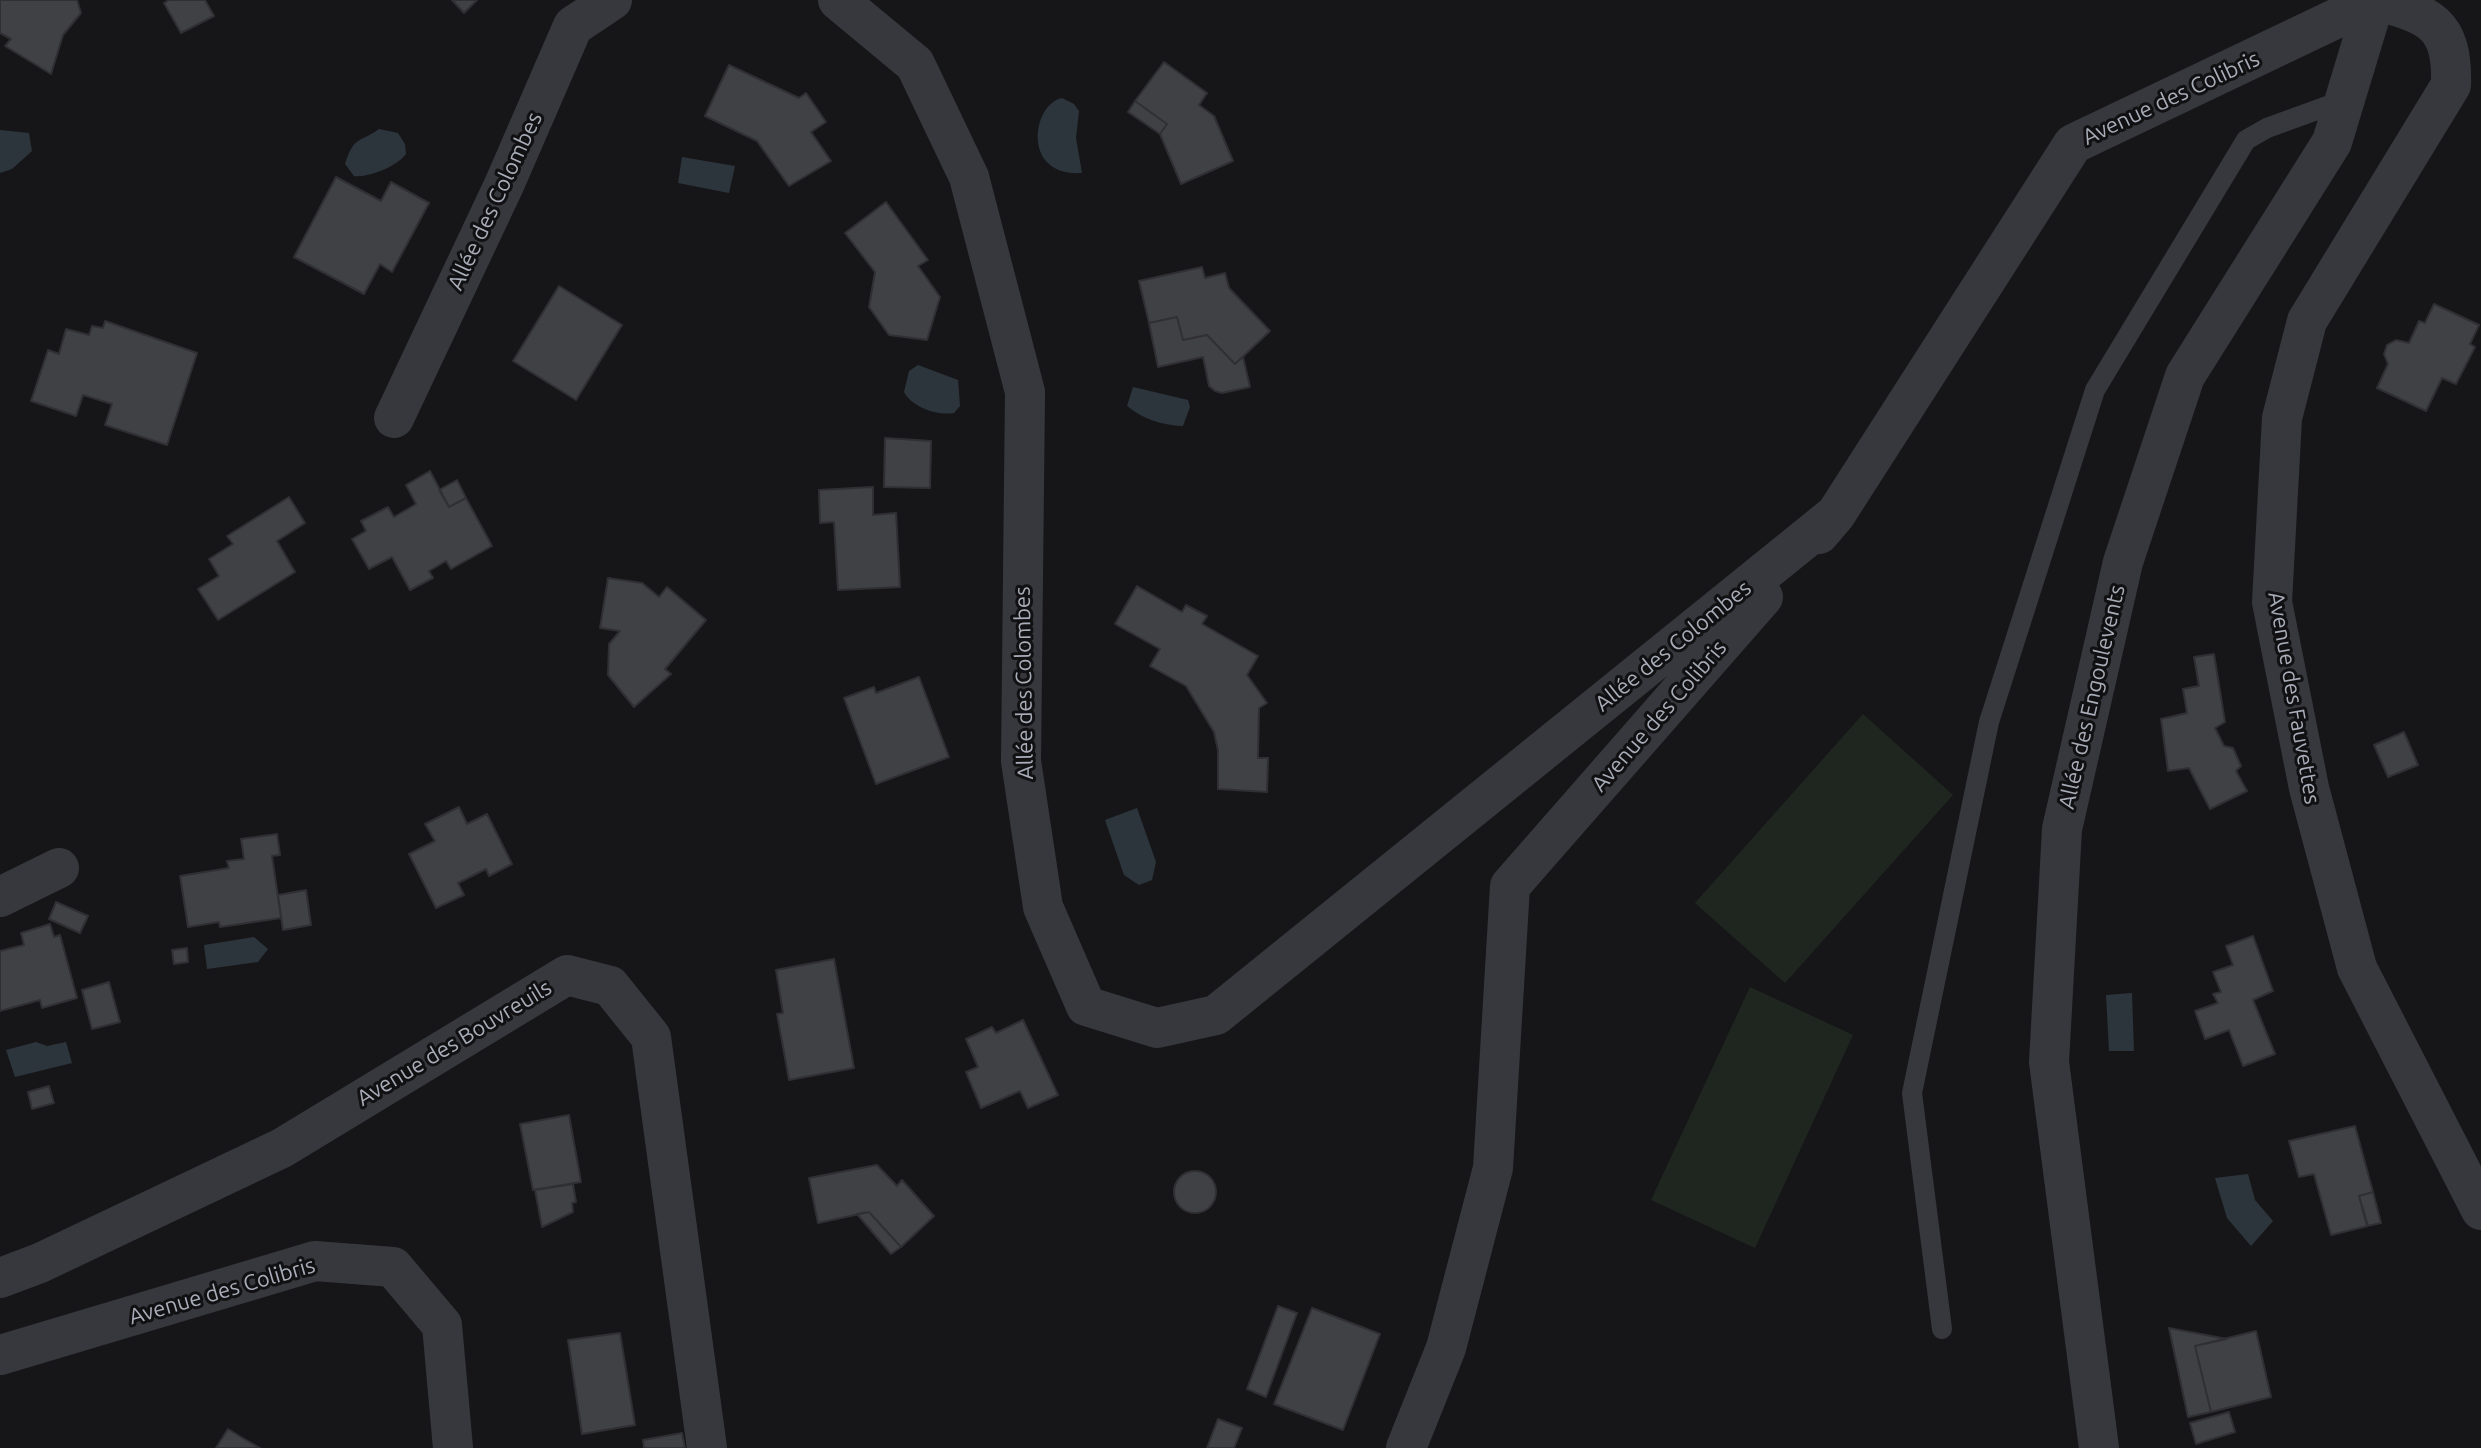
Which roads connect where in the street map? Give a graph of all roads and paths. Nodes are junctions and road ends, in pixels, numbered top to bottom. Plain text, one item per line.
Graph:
1 (612, 0) edge
2 (838, 0) edge
3 (2375, 0) edge
4 (2344, 100) junction
5 (394, 418) dead end
6 (1836, 514) junction
7 (59, 868) dead end
8 (0, 897) edge
9 (2481, 1210) edge
10 (0, 1278) edge
11 (1942, 1329) dead end
12 (0, 1355) edge
13 (453, 1448) edge
14 (707, 1448) edge
15 (1406, 1448) edge
16 (2099, 1448) edge

1 - 5 street, Allée des Colombes
2 - 6 street, Allée des Colombes
3 - 4 street, Allée des Engoulevents
3 - 6 street, Avenue des Colibris
3 - 9 street, Avenue des Fauvettes
4 - 11 lane
4 - 16 street, Allée des Engoulevents
6 - 15 street, Avenue des Colibris
7 - 8 street
10 - 14 street, Avenue des Bouvreuils
12 - 13 street, Avenue des Colibris

